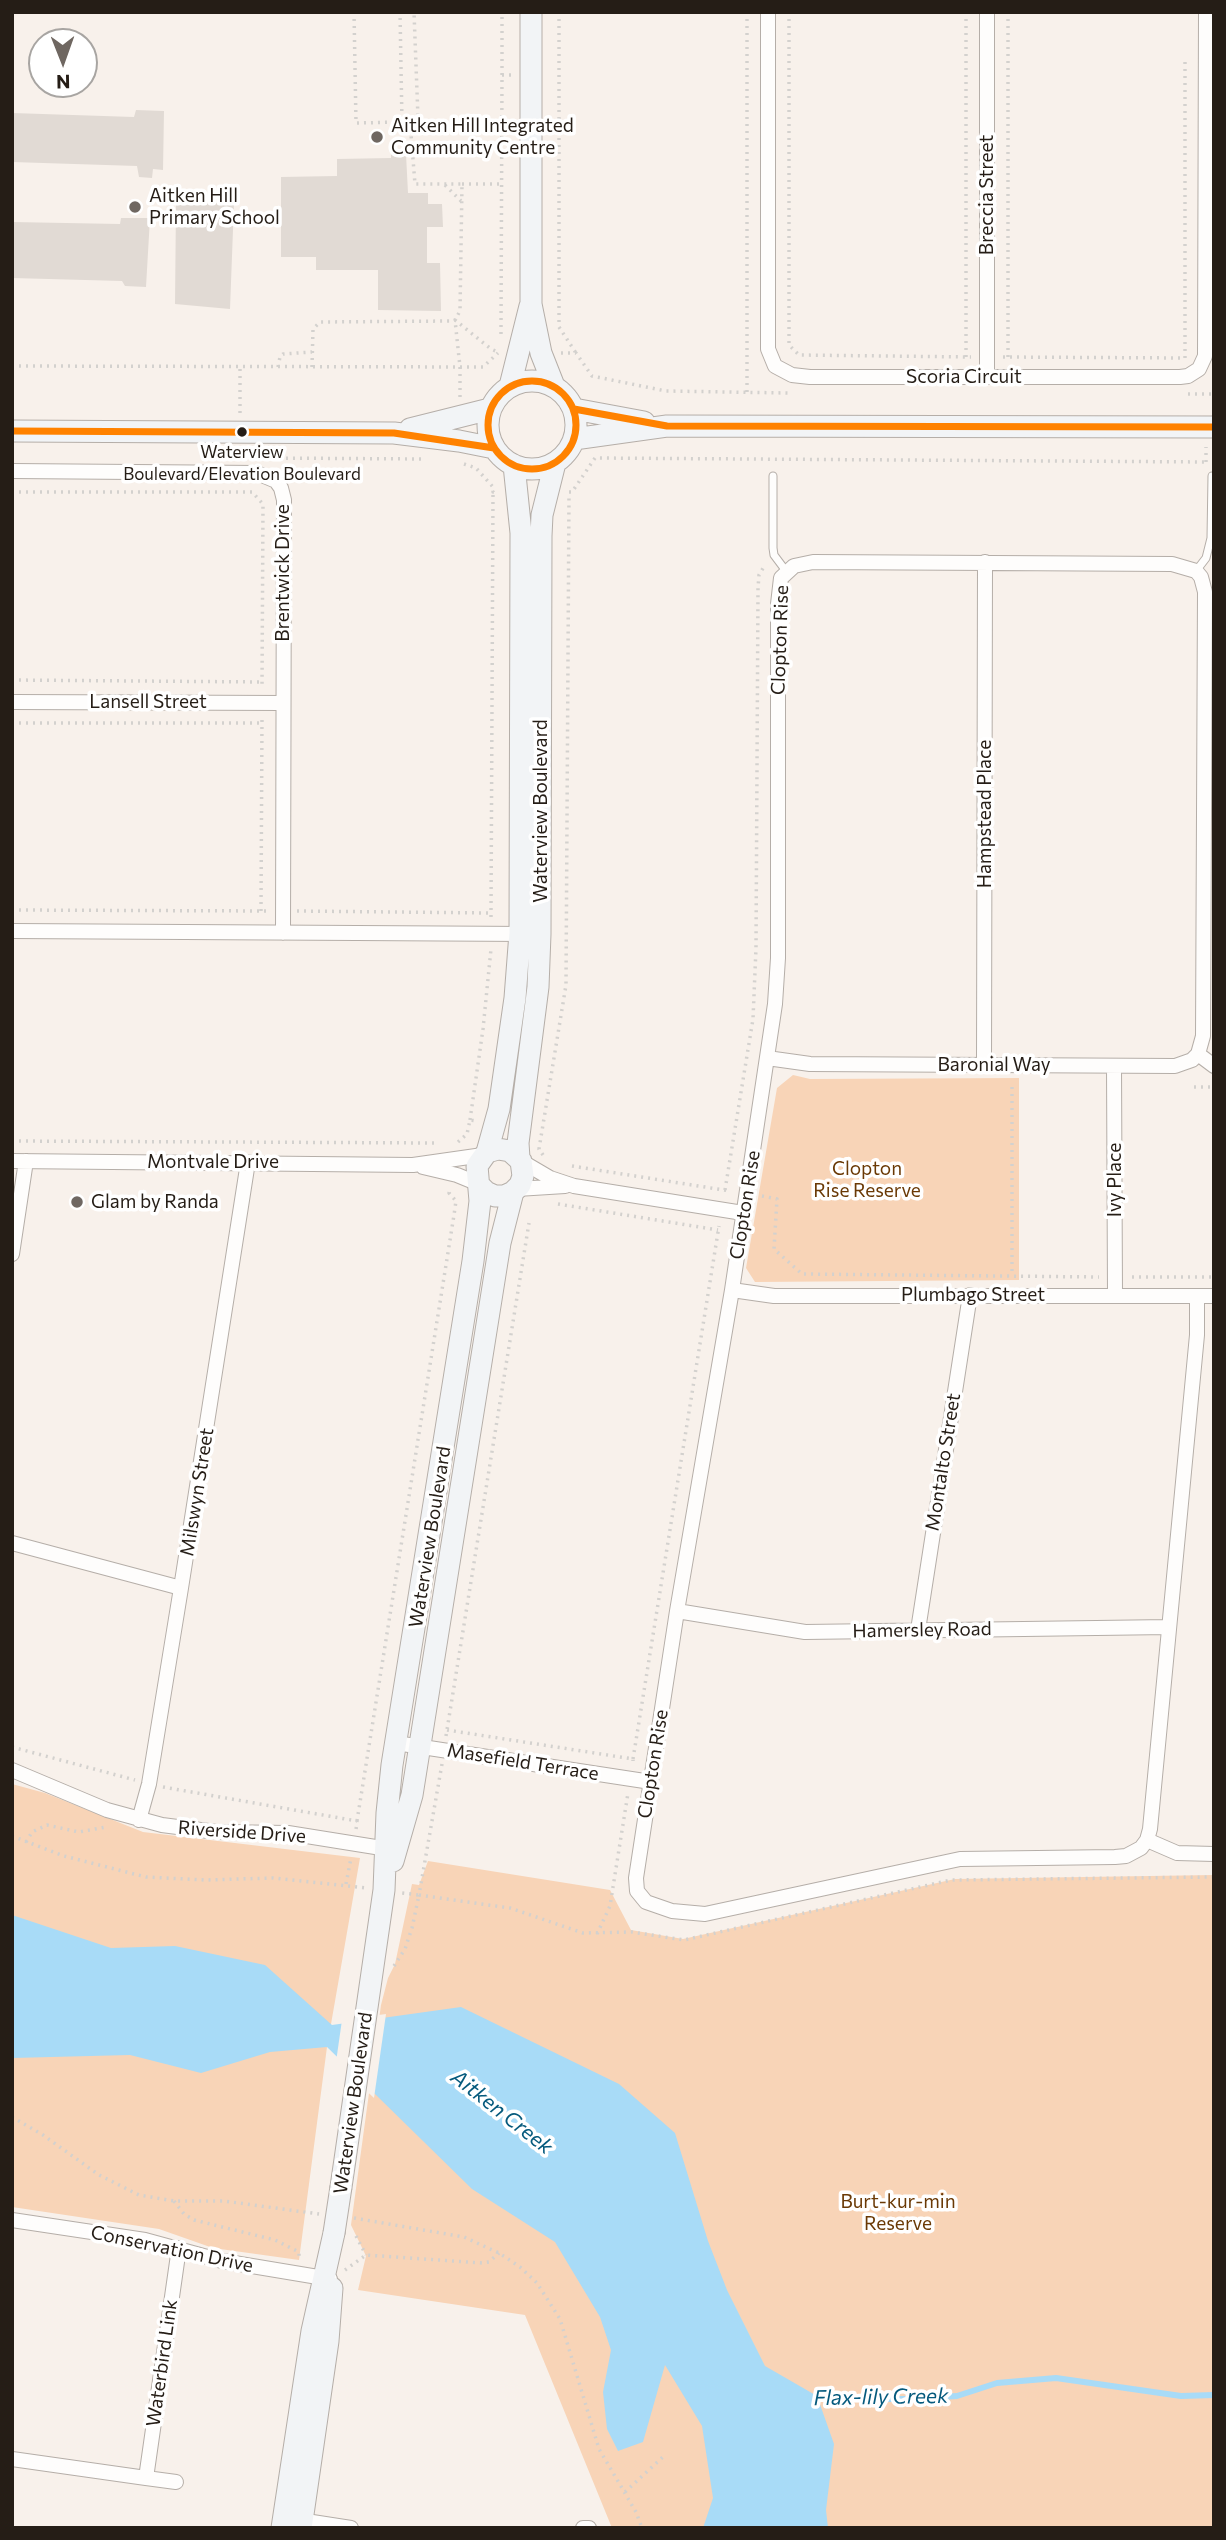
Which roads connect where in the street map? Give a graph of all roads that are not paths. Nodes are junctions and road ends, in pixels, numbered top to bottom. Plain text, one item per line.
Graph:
1 (531, 12) edge
2 (768, 12) edge
3 (987, 12) edge
4 (1206, 12) edge
5 (531, 304) junction
6 (987, 377) junction
7 (510, 386) junction
8 (554, 386) junction
9 (490, 409) junction
10 (574, 410) junction
11 (667, 426) junction
12 (12, 431) edge
13 (394, 433) junction
14 (1210, 437) edge
15 (574, 439) junction
16 (494, 448) junction
17 (555, 463) junction
18 (513, 466) junction
19 (12, 471) edge
20 (773, 476) dead end
21 (1212, 476) dead end
22 (985, 562) junction
23 (786, 571) junction
24 (1196, 571) junction
25 (530, 672) junction
26 (12, 702) edge
27 (283, 703) junction
28 (12, 931) edge
29 (283, 933) junction
30 (530, 934) junction
31 (1198, 1054) junction
32 (767, 1058) junction
33 (984, 1066) junction
34 (1114, 1066) junction
35 (1214, 1066) edge
36 (485, 1154) junction
37 (520, 1160) junction
38 (19, 1161) edge
39 (248, 1162) junction
40 (413, 1165) junction
41 (479, 1184) junction
42 (574, 1186) junction
43 (515, 1191) junction
44 (743, 1213) junction
45 (12, 1254) edge
46 (732, 1290) junction
47 (970, 1295) junction
48 (1115, 1295) junction
49 (1197, 1296) junction
50 (1214, 1296) edge
51 (440, 1476) junction
52 (462, 1479) junction
53 (12, 1543) edge
54 (181, 1588) junction
55 (677, 1611) junction
56 (1169, 1627) junction
57 (918, 1630) junction
58 (396, 1742) junction
59 (420, 1746) junction
60 (12, 1770) edge
61 (651, 1783) junction
62 (139, 1819) junction
63 (1147, 1840) junction
64 (391, 1850) junction
65 (1214, 1854) edge
66 (12, 2220) edge
67 (179, 2248) junction
68 (328, 2279) junction
69 (12, 2459) edge
70 (146, 2479) junction
71 (176, 2482) dead end
72 (292, 2523) edge
73 (351, 2528) edge
74 (583, 2528) edge
75 (589, 2528) edge

1 - 5 street
2 - 6 street, Scoria Circuit
3 - 6 street, Breccia Street
4 - 6 street, Scoria Circuit
5 - 7 street
5 - 8 street
7 - 8 street
7 - 9 street
8 - 10 street
9 - 13 street
9 - 16 street
10 - 11 street
10 - 15 street
11 - 14 street
11 - 15 street
12 - 13 street
13 - 16 street
15 - 17 street
16 - 18 street
17 - 18 street
17 - 25 street, Waterview Boulevard
18 - 25 street, Waterview Boulevard
19 - 27 street, Brentwick Drive
20 - 23 lane, Clopton Rise
21 - 24 lane
22 - 23 street, Clopton Rise
22 - 24 street, Clopton Rise
22 - 33 street, Hampstead Place
23 - 32 street, Clopton Rise
24 - 31 street
25 - 30 street, Waterview Boulevard
26 - 27 street, Lansell Street
27 - 29 street, Brentwick Drive
28 - 29 street
29 - 30 street
30 - 36 street, Waterview Boulevard
30 - 37 street, Waterview Boulevard
31 - 34 street, Baronial Way
31 - 35 street
32 - 33 street, Baronial Way
32 - 44 street, Clopton Rise
33 - 34 street, Baronial Way
34 - 48 street, Ivy Place
36 - 37 street
36 - 40 street, Montvale Drive
36 - 41 street
37 - 42 street
37 - 43 street
38 - 39 street, Montvale Drive
38 - 45 street
39 - 40 street, Montvale Drive
39 - 54 street, Milswyn Street
40 - 41 street, Montvale Drive
41 - 43 street
41 - 51 street, Waterview Boulevard
42 - 43 street
42 - 44 street
43 - 52 street, Waterview Boulevard
44 - 46 street, Clopton Rise
46 - 47 street, Plumbago Street
46 - 55 street, Clopton Rise
47 - 48 street, Plumbago Street
47 - 57 street, Montalto Street
48 - 49 street, Plumbago Street
49 - 50 street, Plumbago Street
49 - 56 street
51 - 52 street
51 - 58 street, Waterview Boulevard
52 - 59 street, Waterview Boulevard
53 - 54 street
54 - 62 street, Milswyn Street
55 - 57 street, Hamersley Road
55 - 61 street, Clopton Rise
56 - 57 street, Hamersley Road
56 - 63 street
58 - 59 street, Masefield Terrace
58 - 64 street, Waterview Boulevard
59 - 61 street, Masefield Terrace
59 - 64 street, Waterview Boulevard
60 - 62 street, Riverside Drive
61 - 63 street, Clopton Rise
62 - 64 street, Riverside Drive
63 - 65 street
64 - 68 street, Waterview Boulevard, bridge
66 - 67 street, Conservation Drive
67 - 68 street, Conservation Drive
67 - 70 street, Waterbird Link
68 - 72 street, Waterview Boulevard
69 - 70 street
70 - 71 street
72 - 73 street
74 - 75 street

